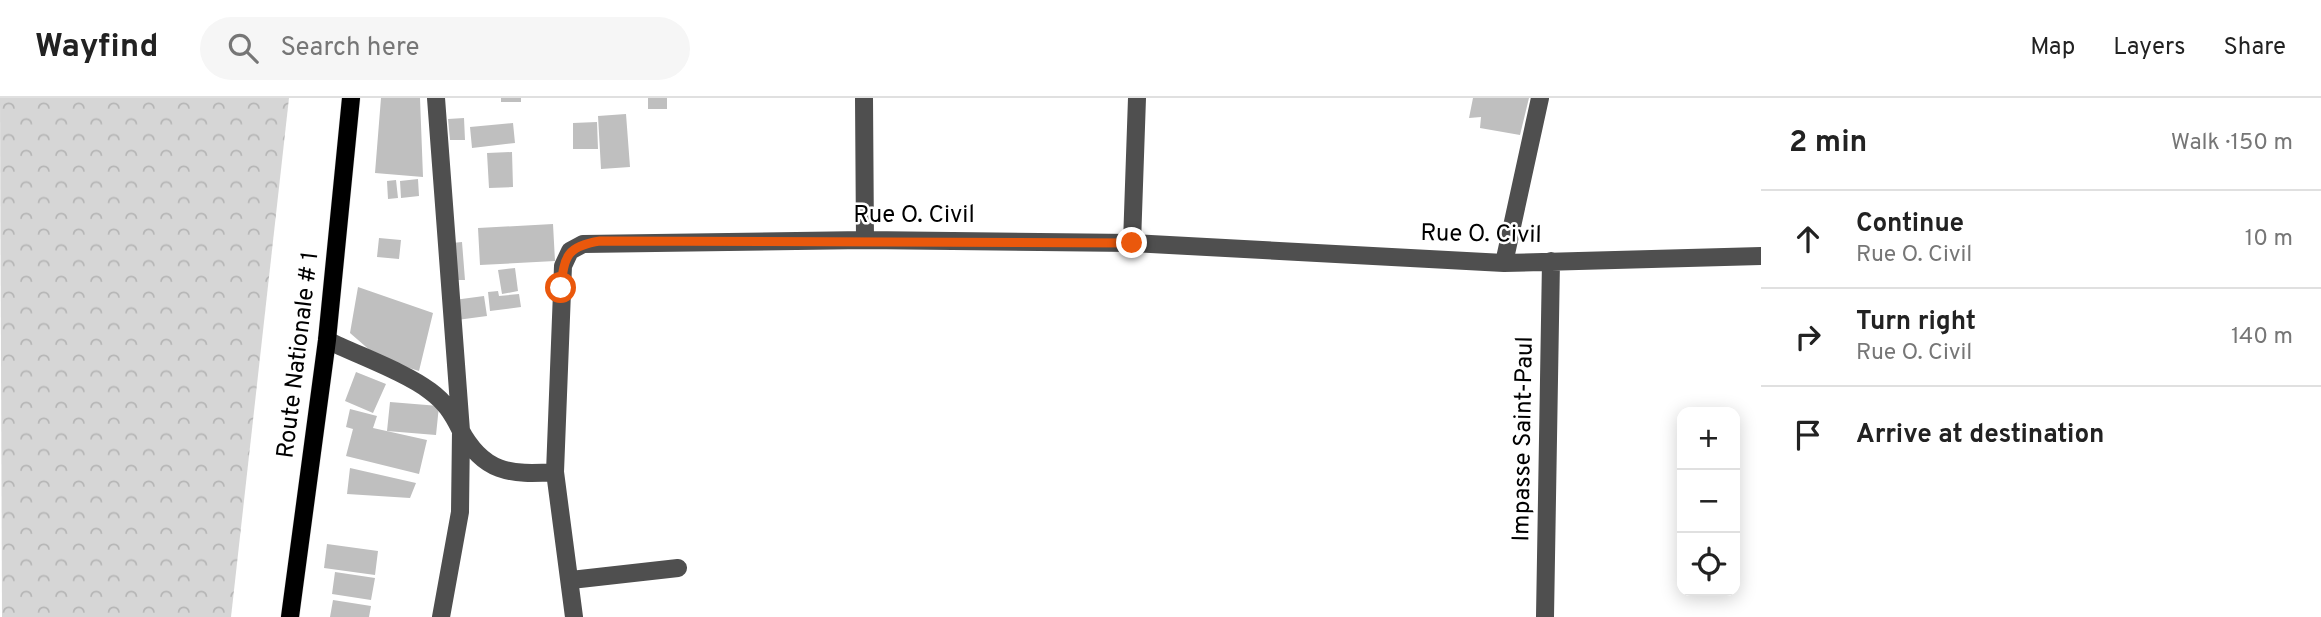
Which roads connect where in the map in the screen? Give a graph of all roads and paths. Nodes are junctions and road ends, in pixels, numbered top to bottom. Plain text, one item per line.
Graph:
1 (351, 98) edge
2 (436, 98) edge
3 (864, 98) edge
4 (1137, 98) edge
5 (1540, 98) edge
6 (865, 240) junction
7 (1132, 243) junction
8 (1761, 256) edge
9 (1551, 261) junction
10 (1504, 263) junction
11 (327, 340) junction
12 (461, 431) junction
13 (555, 472) junction
14 (678, 568) dead end
15 (571, 580) junction
16 (290, 617) edge
17 (441, 617) edge
18 (574, 617) edge
19 (1545, 617) edge

1 - 11 main road, Route Nationale # 1
2 - 12 street
3 - 6 street
4 - 7 street
5 - 10 street
6 - 7 street, Rue O. Civil
6 - 13 street, Rue O. Civil
7 - 10 street, Rue O. Civil
8 - 9 street, Rue O. Civil
9 - 10 street, Rue O. Civil
9 - 19 street, Impasse Saint-Paul
11 - 12 street
11 - 16 main road, Route Nationale # 1
12 - 13 street
12 - 17 street
13 - 15 street
14 - 15 street
15 - 18 street

